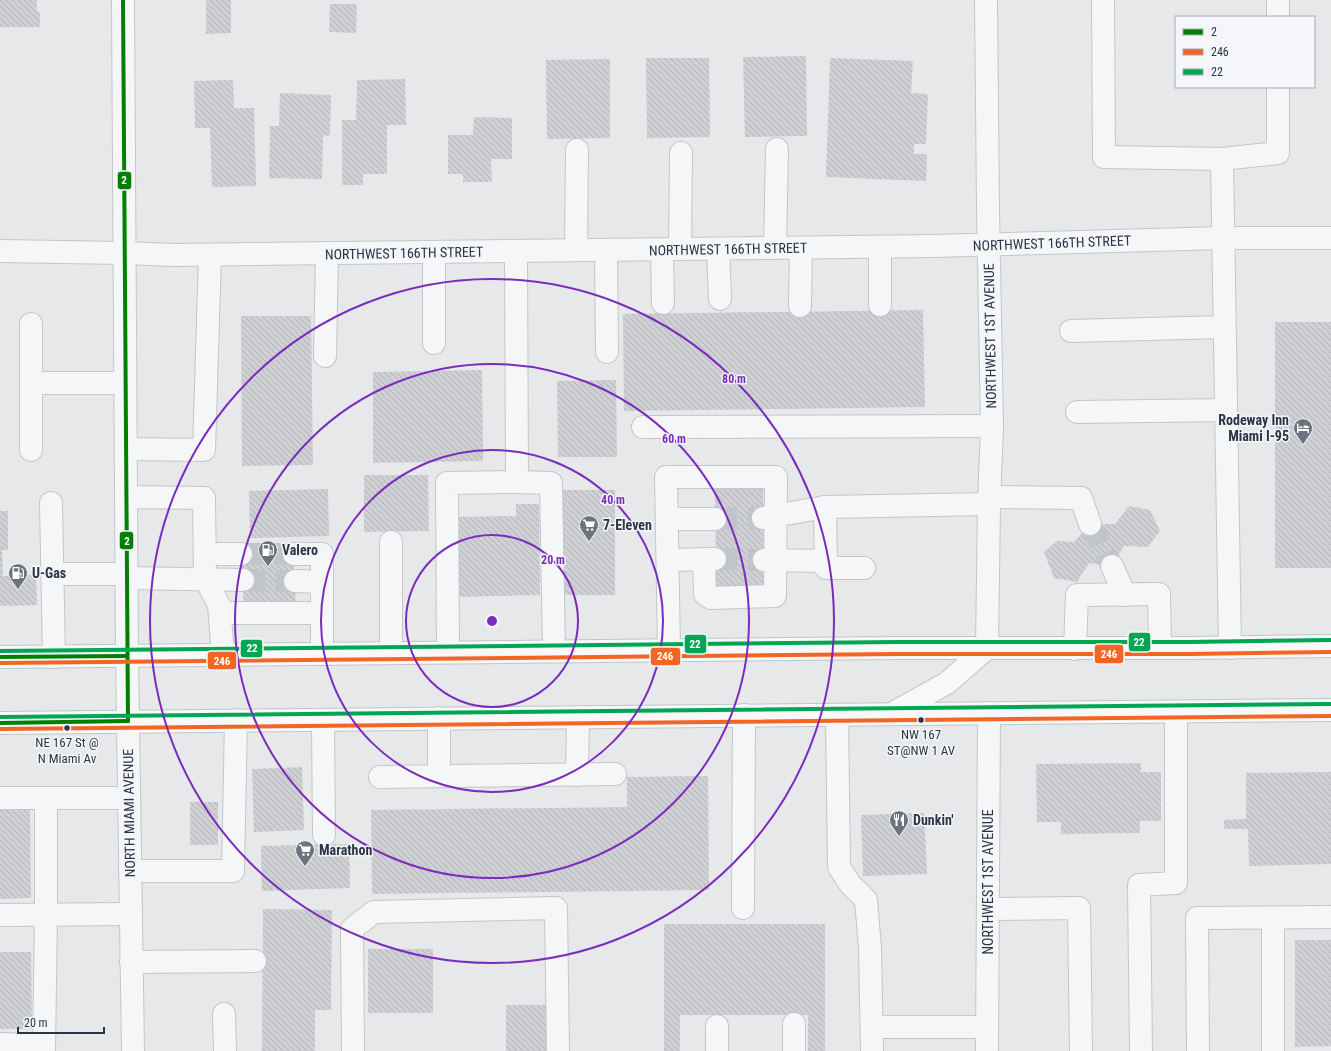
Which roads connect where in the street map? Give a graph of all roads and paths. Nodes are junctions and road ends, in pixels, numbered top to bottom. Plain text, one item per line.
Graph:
1 (123, 0) edge
2 (986, 0) edge
3 (1103, 0) edge
4 (1278, 0) edge
5 (1278, 16) edge
6 (1278, 88) edge
7 (777, 149) dead end
8 (577, 150) dead end
9 (681, 152) dead end
10 (1222, 159) junction
11 (1222, 238) junction
12 (1331, 238) edge
13 (988, 244) junction
14 (880, 247) junction
15 (775, 248) junction
16 (801, 248) junction
17 (671, 249) junction
18 (718, 249) junction
19 (576, 250) junction
20 (606, 250) junction
21 (0, 251) edge
22 (516, 251) junction
23 (434, 252) junction
24 (124, 253) junction
25 (327, 254) junction
26 (210, 255) junction
27 (720, 300) dead end
28 (663, 303) dead end
29 (880, 305) dead end
30 (800, 306) dead end
31 (31, 324) dead end
32 (1224, 327) junction
33 (1071, 331) dead end
34 (434, 343) dead end
35 (607, 352) dead end
36 (325, 356) dead end
37 (31, 383) junction
38 (125, 383) junction
39 (1226, 410) junction
40 (1077, 412) dead end
41 (992, 426) junction
42 (643, 427) dead end
43 (31, 450) dead end
44 (126, 450) junction
45 (517, 482) junction
46 (126, 497) junction
47 (989, 500) junction
48 (51, 503) dead end
49 (825, 507) junction
50 (770, 517) junction
51 (667, 519) junction
52 (715, 519) tunnel mouth
53 (1090, 524) tunnel mouth
54 (391, 542) dead end
55 (205, 554) junction
56 (241, 554) tunnel mouth
57 (294, 554) tunnel mouth
58 (668, 560) junction
59 (770, 560) junction
60 (826, 561) junction
61 (1112, 566) tunnel mouth
62 (864, 568) dead end
63 (53, 574) junction
64 (126, 576) junction
65 (205, 578) junction
66 (243, 580) tunnel mouth
67 (295, 581) tunnel mouth
68 (322, 582) junction
69 (1125, 595) junction
70 (220, 613) junction
71 (322, 613) junction
72 (1331, 646) edge
73 (987, 648) junction
74 (1160, 648) junction
75 (1230, 648) junction
76 (1075, 649) junction
77 (554, 651) junction
78 (669, 651) junction
79 (448, 652) junction
80 (391, 653) junction
81 (322, 654) junction
82 (223, 655) junction
83 (127, 656) junction
84 (0, 657) edge
85 (54, 657) junction
86 (1331, 710) edge
87 (1176, 712) junction
88 (989, 713) junction
89 (891, 714) junction
90 (744, 715) junction
91 (837, 715) junction
92 (578, 717) junction
93 (439, 718) junction
94 (236, 720) junction
95 (323, 720) junction
96 (128, 721) junction
97 (0, 723) edge
98 (615, 774) dead end
99 (577, 775) junction
100 (439, 776) junction
101 (380, 777) dead end
102 (0, 798) edge
103 (46, 798) junction
104 (129, 798) junction
105 (324, 835) dead end
106 (130, 871) junction
107 (743, 908) dead end
108 (988, 909) junction
109 (46, 914) junction
110 (131, 914) junction
111 (0, 915) edge
112 (1331, 917) edge
113 (1272, 918) junction
114 (255, 961) dead end
115 (132, 962) junction
116 (224, 1014) dead end
117 (794, 1024) dead end
118 (717, 1026) dead end
119 (872, 1027) junction
120 (987, 1027) junction
121 (0, 1044) edge
122 (44, 1048) edge
123 (133, 1051) edge
124 (225, 1051) edge
125 (353, 1051) edge
126 (558, 1051) edge
127 (717, 1051) edge
128 (794, 1051) edge
129 (872, 1051) edge
130 (987, 1051) edge
131 (1081, 1051) edge
132 (1141, 1051) edge
133 (1198, 1051) edge
134 (1273, 1051) edge

1 - 24 street, NORTH MIAMI AVENUE
2 - 13 street, NORTHWEST 1ST AVENUE
3 - 10 street
4 - 5 street
6 - 10 street
7 - 15 street
8 - 19 street
9 - 17 street
10 - 11 street
11 - 12 street, NORTHWEST 166TH STREET
11 - 13 street, NORTHWEST 166TH STREET
11 - 32 street
13 - 14 street, NORTHWEST 166TH STREET
13 - 41 street, NORTHWEST 1ST AVENUE
14 - 16 street, NORTHWEST 166TH STREET
14 - 29 street
15 - 16 street, NORTHWEST 166TH STREET
15 - 18 street, NORTHWEST 166TH STREET
16 - 30 street
17 - 18 street, NORTHWEST 166TH STREET
17 - 20 street, NORTHWEST 166TH STREET
17 - 28 street
18 - 27 street
19 - 20 street, NORTHWEST 166TH STREET
19 - 22 street, NORTHWEST 166TH STREET
20 - 35 street
21 - 24 street, NORTHWEST 166TH STREET
22 - 23 street, NORTHWEST 166TH STREET
22 - 45 street
23 - 25 street, NORTHWEST 166TH STREET
23 - 34 street
24 - 26 street, NORTHWEST 166TH STREET
24 - 38 street, NORTH MIAMI AVENUE
25 - 26 street, NORTHWEST 166TH STREET
25 - 36 street
26 - 44 street
31 - 37 street
32 - 33 street
32 - 39 street
37 - 38 street
37 - 43 street
38 - 44 street, NORTH MIAMI AVENUE
39 - 40 street
39 - 75 street
41 - 42 street
41 - 47 street, NORTHWEST 1ST AVENUE
44 - 46 street, NORTH MIAMI AVENUE
45 - 77 street
45 - 79 street
46 - 55 street
46 - 64 street, NORTH MIAMI AVENUE
47 - 49 street
47 - 53 street
47 - 73 street, NORTHWEST 1ST AVENUE
48 - 63 street
49 - 50 street
49 - 60 street
50 - 51 street
50 - 59 street
51 - 52 street
51 - 58 street
54 - 80 street
55 - 56 street
55 - 65 street
57 - 68 street
58 - 59 street
58 - 78 street
59 - 60 street
60 - 62 street
61 - 69 street
63 - 64 street
63 - 85 street
64 - 65 street
64 - 83 street, NORTH MIAMI AVENUE
65 - 66 street
65 - 70 street
67 - 68 street
68 - 71 street
69 - 74 street
69 - 76 street
70 - 71 street
70 - 82 street
71 - 81 street
72 - 75 main road
73 - 76 main road
73 - 78 main road
73 - 89 main road
74 - 75 main road
74 - 76 main road
77 - 78 main road
77 - 79 main road
79 - 80 main road
80 - 81 main road
81 - 82 main road
82 - 83 main road
83 - 85 main road
83 - 96 street, NORTH MIAMI AVENUE
84 - 85 main road
86 - 87 main road
87 - 88 main road
87 - 132 street
88 - 89 main road
88 - 108 street, NORTHWEST 1ST AVENUE
89 - 91 main road
90 - 91 main road
90 - 92 main road
90 - 107 street
91 - 119 street
92 - 93 main road
92 - 99 street
93 - 95 main road
93 - 100 street
94 - 95 main road
94 - 96 main road
94 - 106 street
95 - 105 street
96 - 97 main road
96 - 104 street, NORTH MIAMI AVENUE
98 - 99 street
99 - 100 street
100 - 101 street
102 - 103 street
103 - 104 street
103 - 109 street
104 - 106 street, NORTH MIAMI AVENUE
106 - 110 street, NORTH MIAMI AVENUE
108 - 120 street, NORTHWEST 1ST AVENUE
108 - 131 street
109 - 110 street
109 - 111 street
109 - 122 street
110 - 115 street, NORTH MIAMI AVENUE
112 - 113 street
113 - 133 street
113 - 134 street
114 - 115 street
115 - 123 street, NORTH MIAMI AVENUE
116 - 124 street
117 - 128 street
118 - 127 street
119 - 120 street
119 - 129 street
120 - 130 street, NORTHWEST 1ST AVENUE
121 - 122 street
125 - 126 street

